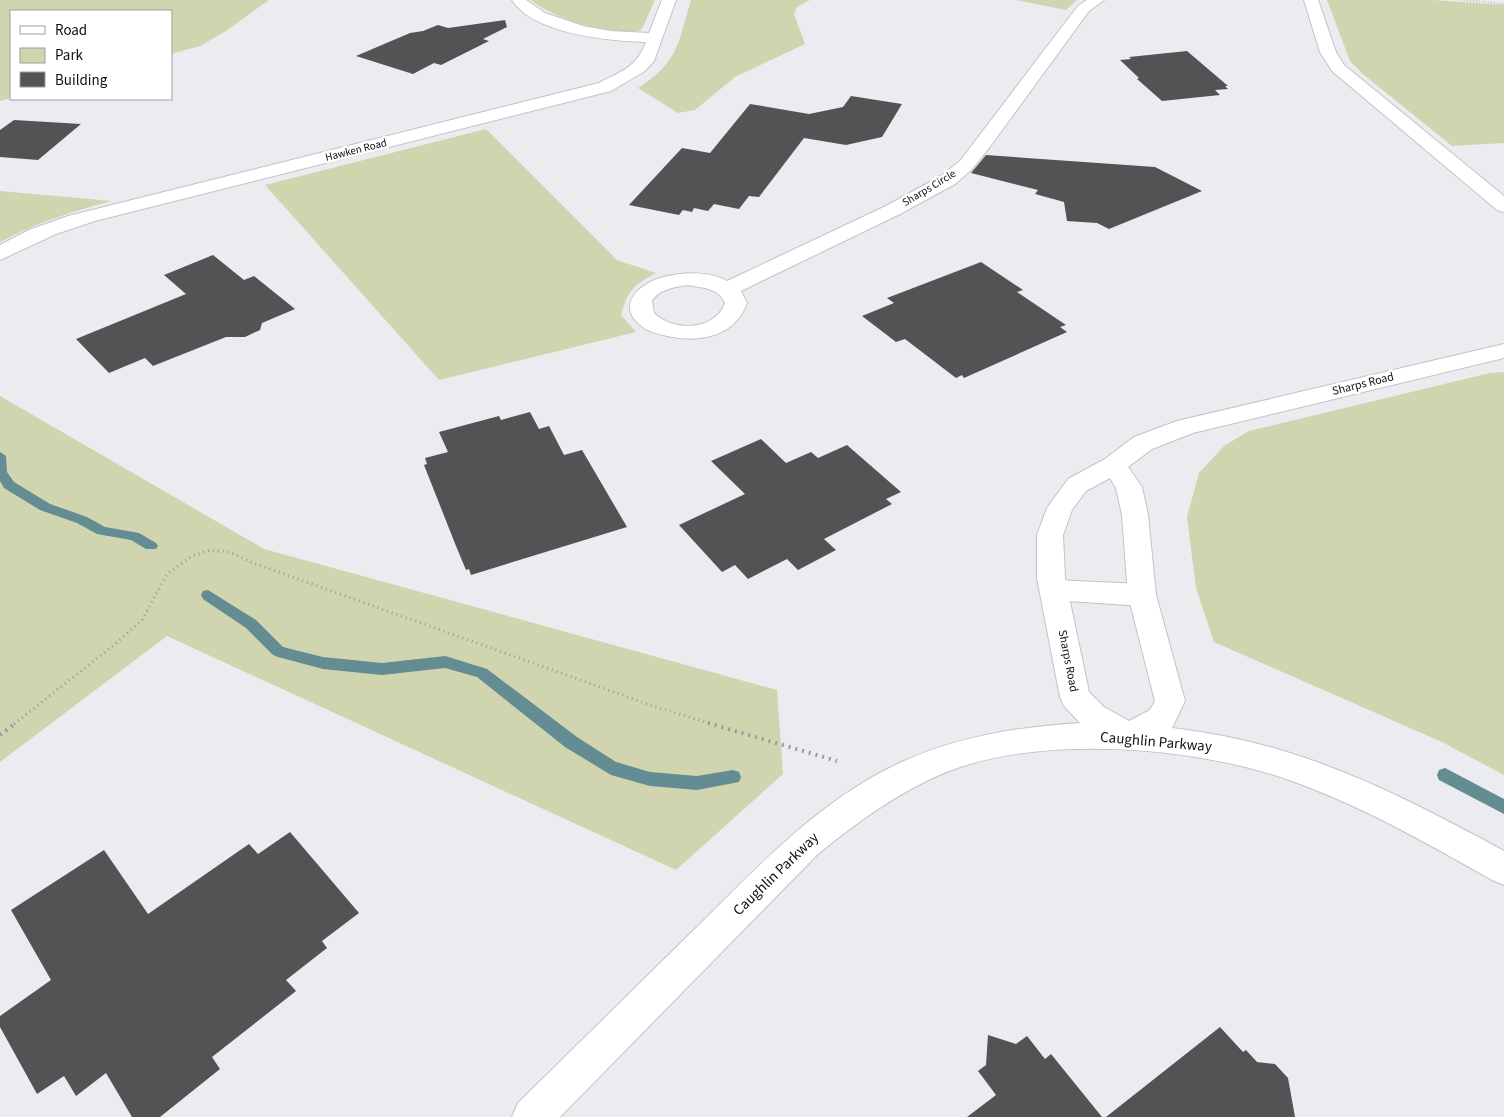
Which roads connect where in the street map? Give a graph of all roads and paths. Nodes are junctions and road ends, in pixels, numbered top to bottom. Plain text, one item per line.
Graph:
1 (519, 0) edge
2 (669, 0) edge
3 (1097, 0) edge
4 (1311, 0) edge
5 (1461, 0) edge
6 (1504, 4) edge
7 (656, 38) junction
8 (1504, 206) edge
9 (0, 254) edge
10 (728, 289) dead end
11 (1504, 351) edge
12 (1114, 465) junction
13 (1054, 590) junction
14 (1142, 595) junction
15 (0, 735) edge
16 (1128, 737) junction
17 (837, 761) dead end
18 (1504, 869) edge
19 (532, 1117) edge

1 - 7 street
2 - 7 street, Hawken Road
3 - 10 street, Sharps Circle
4 - 8 street
5 - 6 path
7 - 9 street, Hawken Road
11 - 12 street, Sharps Road
12 - 13 street, Sharps Road
12 - 14 street
13 - 14 street
13 - 16 street, Sharps Road
14 - 16 street
15 - 17 path
16 - 18 street, Caughlin Parkway
16 - 19 street, Caughlin Parkway

